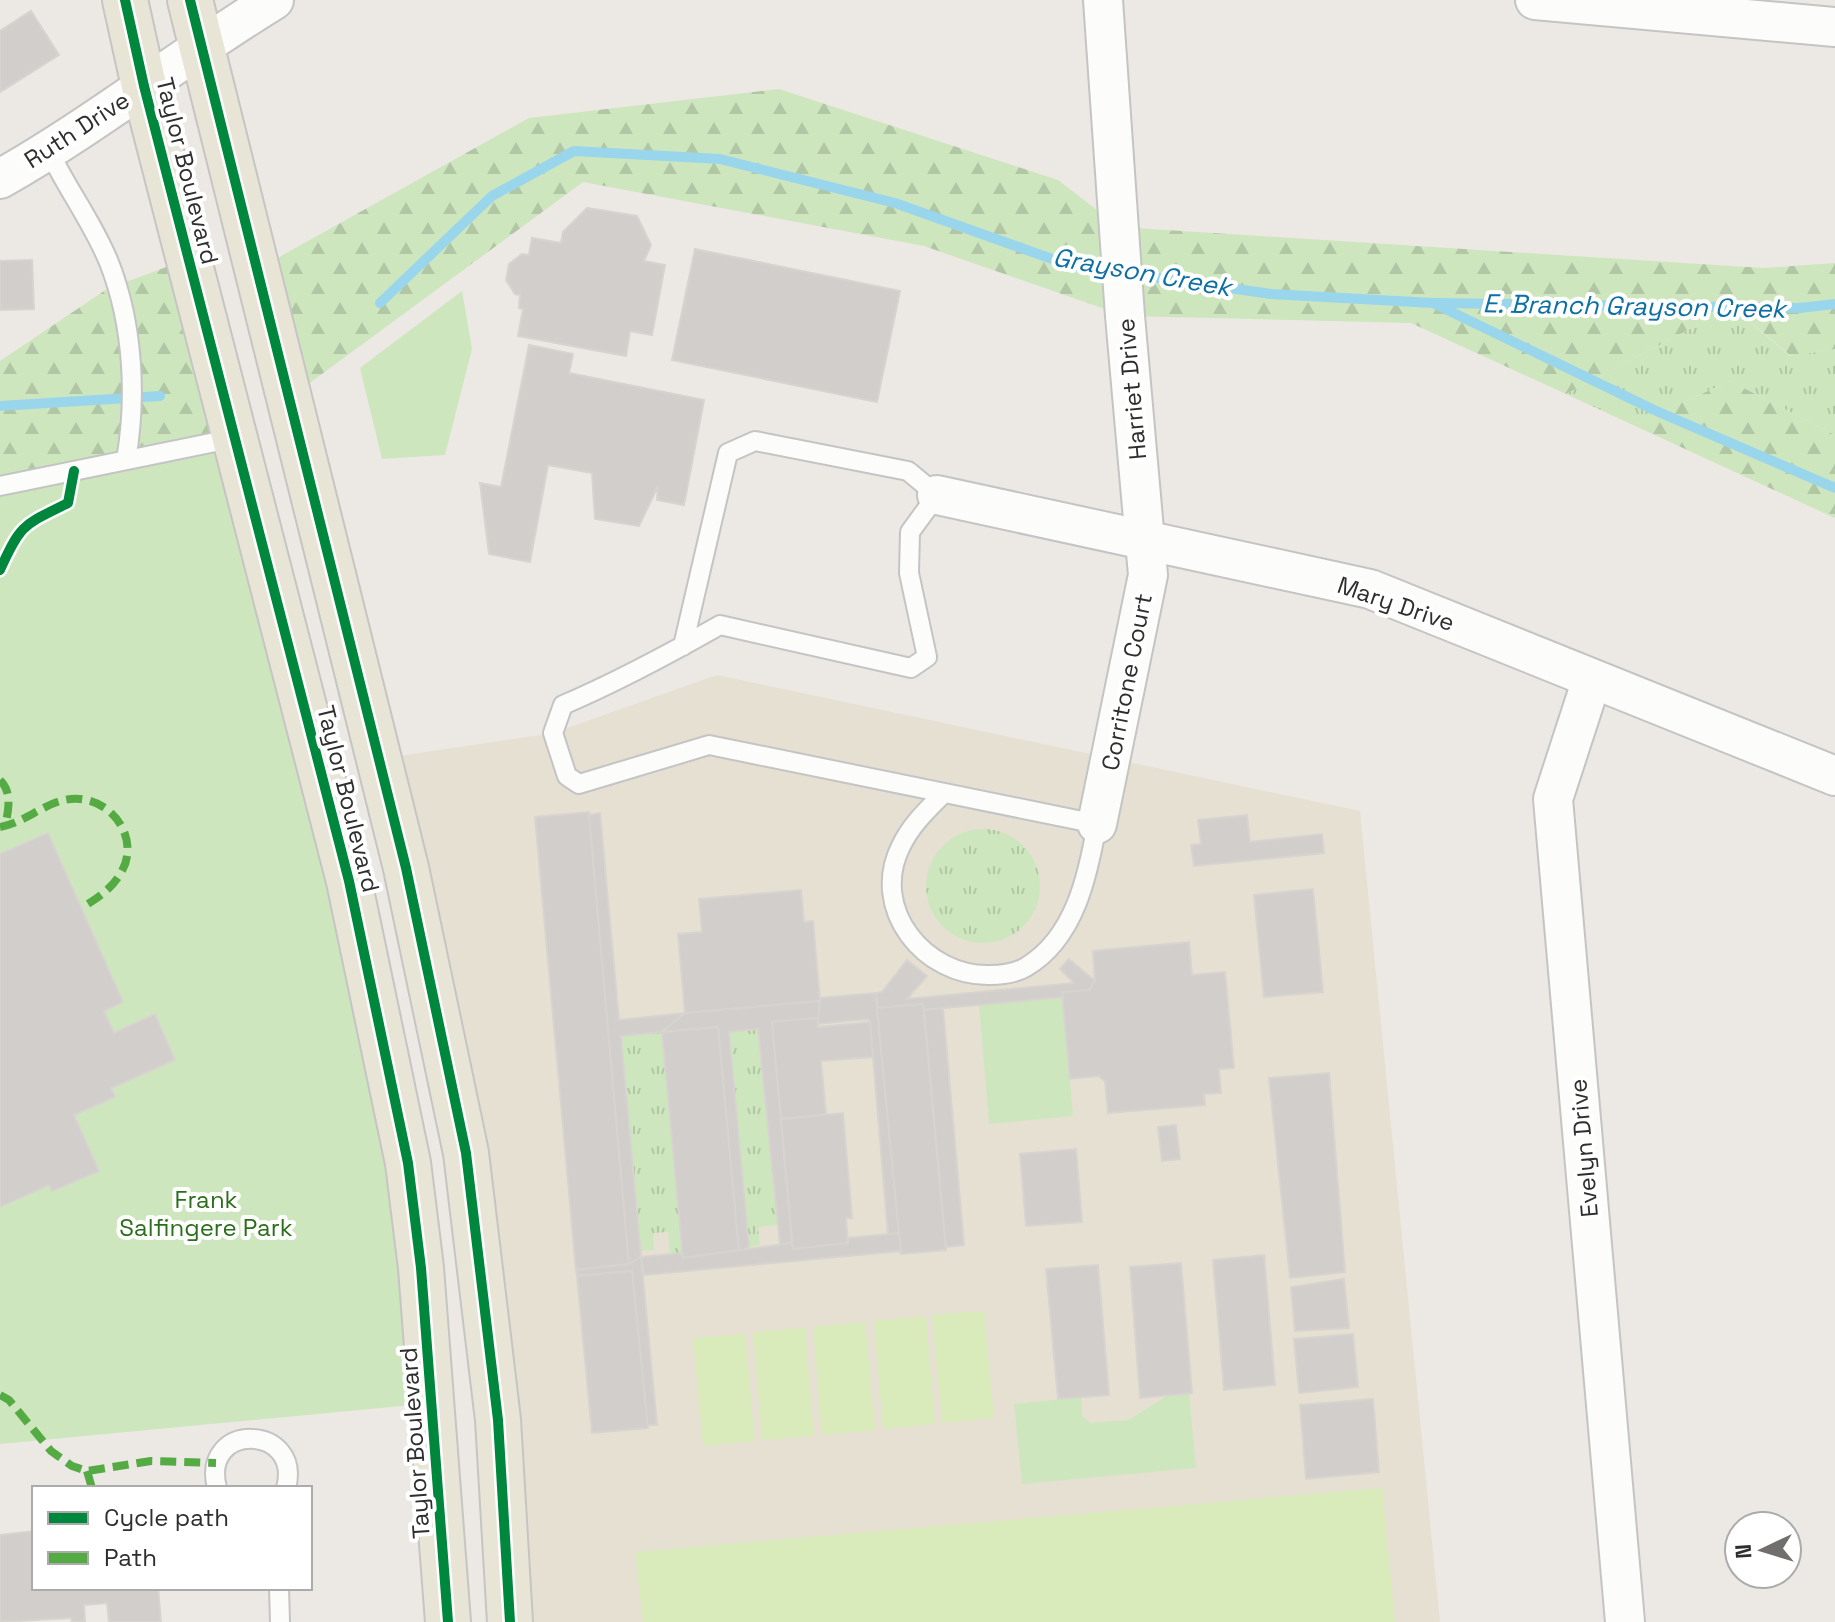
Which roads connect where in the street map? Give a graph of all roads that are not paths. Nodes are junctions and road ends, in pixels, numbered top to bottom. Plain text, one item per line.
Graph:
1 (125, 0) edge
2 (190, 0) edge
3 (274, 0) edge
4 (1103, 0) edge
5 (1535, 0) edge
6 (1828, 18) edge
7 (200, 45) junction
8 (144, 86) junction
9 (49, 151) junction
10 (0, 179) edge
11 (235, 438) junction
12 (126, 460) junction
13 (0, 486) edge
14 (937, 495) junction
15 (1145, 538) junction
16 (683, 646) junction
17 (1592, 679) junction
18 (1835, 776) edge
19 (943, 794) junction
20 (1097, 824) junction
21 (217, 1486) edge
22 (286, 1486) edge
23 (279, 1590) edge
24 (280, 1622) edge
25 (448, 1622) edge
26 (510, 1622) edge
27 (1625, 1622) edge

1 - 8 main road, Taylor Boulevard
2 - 7 main road, Taylor Boulevard
3 - 7 street, Ruth Drive
4 - 15 street, Harriet Drive
5 - 6 street
7 - 8 street, Ruth Drive
7 - 26 main road, Taylor Boulevard
8 - 9 street, Ruth Drive
8 - 11 main road, Taylor Boulevard
9 - 10 street, Ruth Drive
9 - 12 lane
11 - 12 lane
11 - 25 main road, Taylor Boulevard
12 - 13 lane
14 - 15 street, Mary Drive
14 - 16 lane
14 - 16 lane
15 - 17 street, Mary Drive
15 - 20 street, Corritone Court
16 - 19 lane
17 - 18 street, Mary Drive
17 - 27 street, Evelyn Drive
19 - 20 lane
19 - 20 lane
21 - 22 lane
23 - 24 lane

